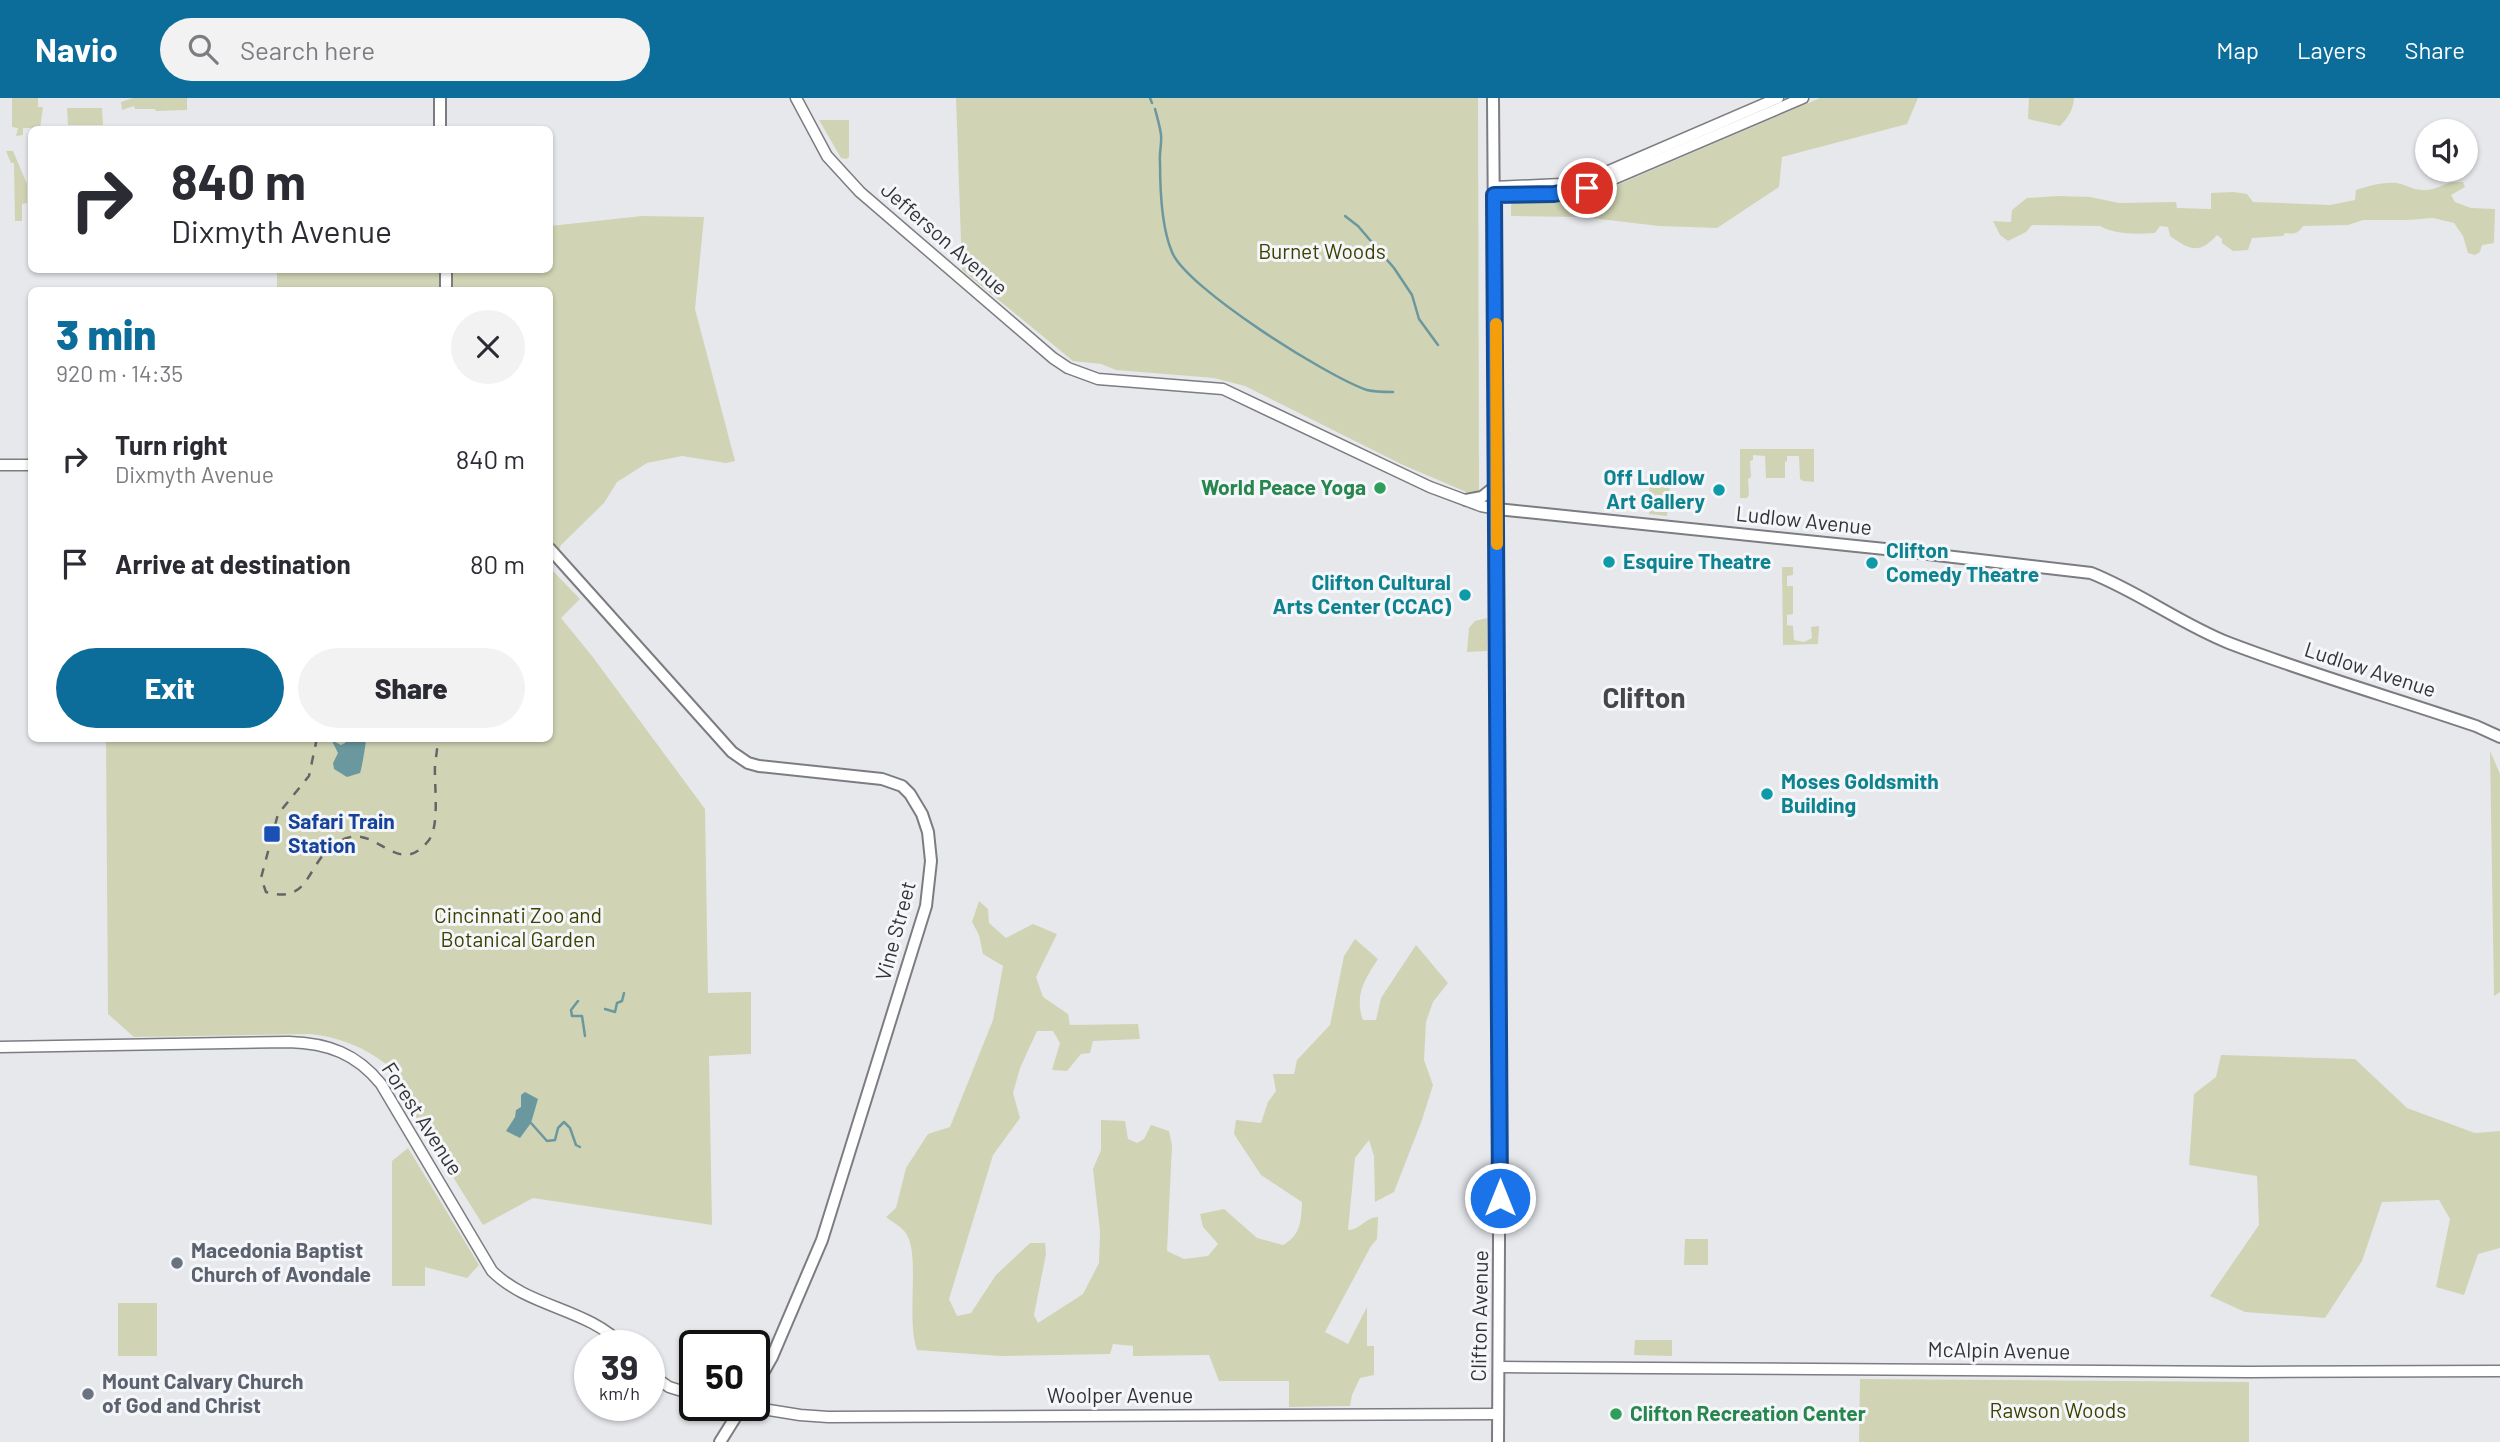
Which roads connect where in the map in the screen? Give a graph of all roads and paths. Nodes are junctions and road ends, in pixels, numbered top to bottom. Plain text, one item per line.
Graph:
1 (440, 98) edge
2 (796, 98) edge
3 (1493, 98) edge
4 (1778, 98) edge
5 (1802, 98) edge
6 (440, 126) edge
7 (1494, 191) junction
8 (1098, 379) joint
9 (0, 465) edge
10 (28, 465) edge
11 (1497, 485) junction
12 (1466, 500) junction
13 (1497, 509) junction
14 (553, 552) edge
15 (2500, 737) edge
16 (0, 1047) edge
17 (606, 1330) edge
18 (770, 1361) edge
19 (1499, 1367) junction
20 (2500, 1371) edge
21 (770, 1410) edge
22 (1498, 1414) junction
23 (732, 1421) edge
24 (720, 1442) edge
25 (1498, 1442) edge

1 - 6 main road
2 - 8 street, Jefferson Avenue
3 - 7 main road, Clifton Avenue
4 - 7 street
5 - 7 street
7 - 11 main road, Clifton Avenue
8 - 12 street, Ludlow Avenue
9 - 10 street
11 - 12 main road
11 - 13 main road, Clifton Avenue
12 - 13 street, Ludlow Avenue
13 - 15 main road, Ludlow Avenue
13 - 19 main road, Clifton Avenue
14 - 18 main road, Vine Street
16 - 17 street, Forest Avenue
19 - 20 street, McAlpin Avenue
19 - 22 main road, Clifton Avenue
21 - 22 street, Woolper Avenue
22 - 25 main road, Clifton Avenue
23 - 24 main road

